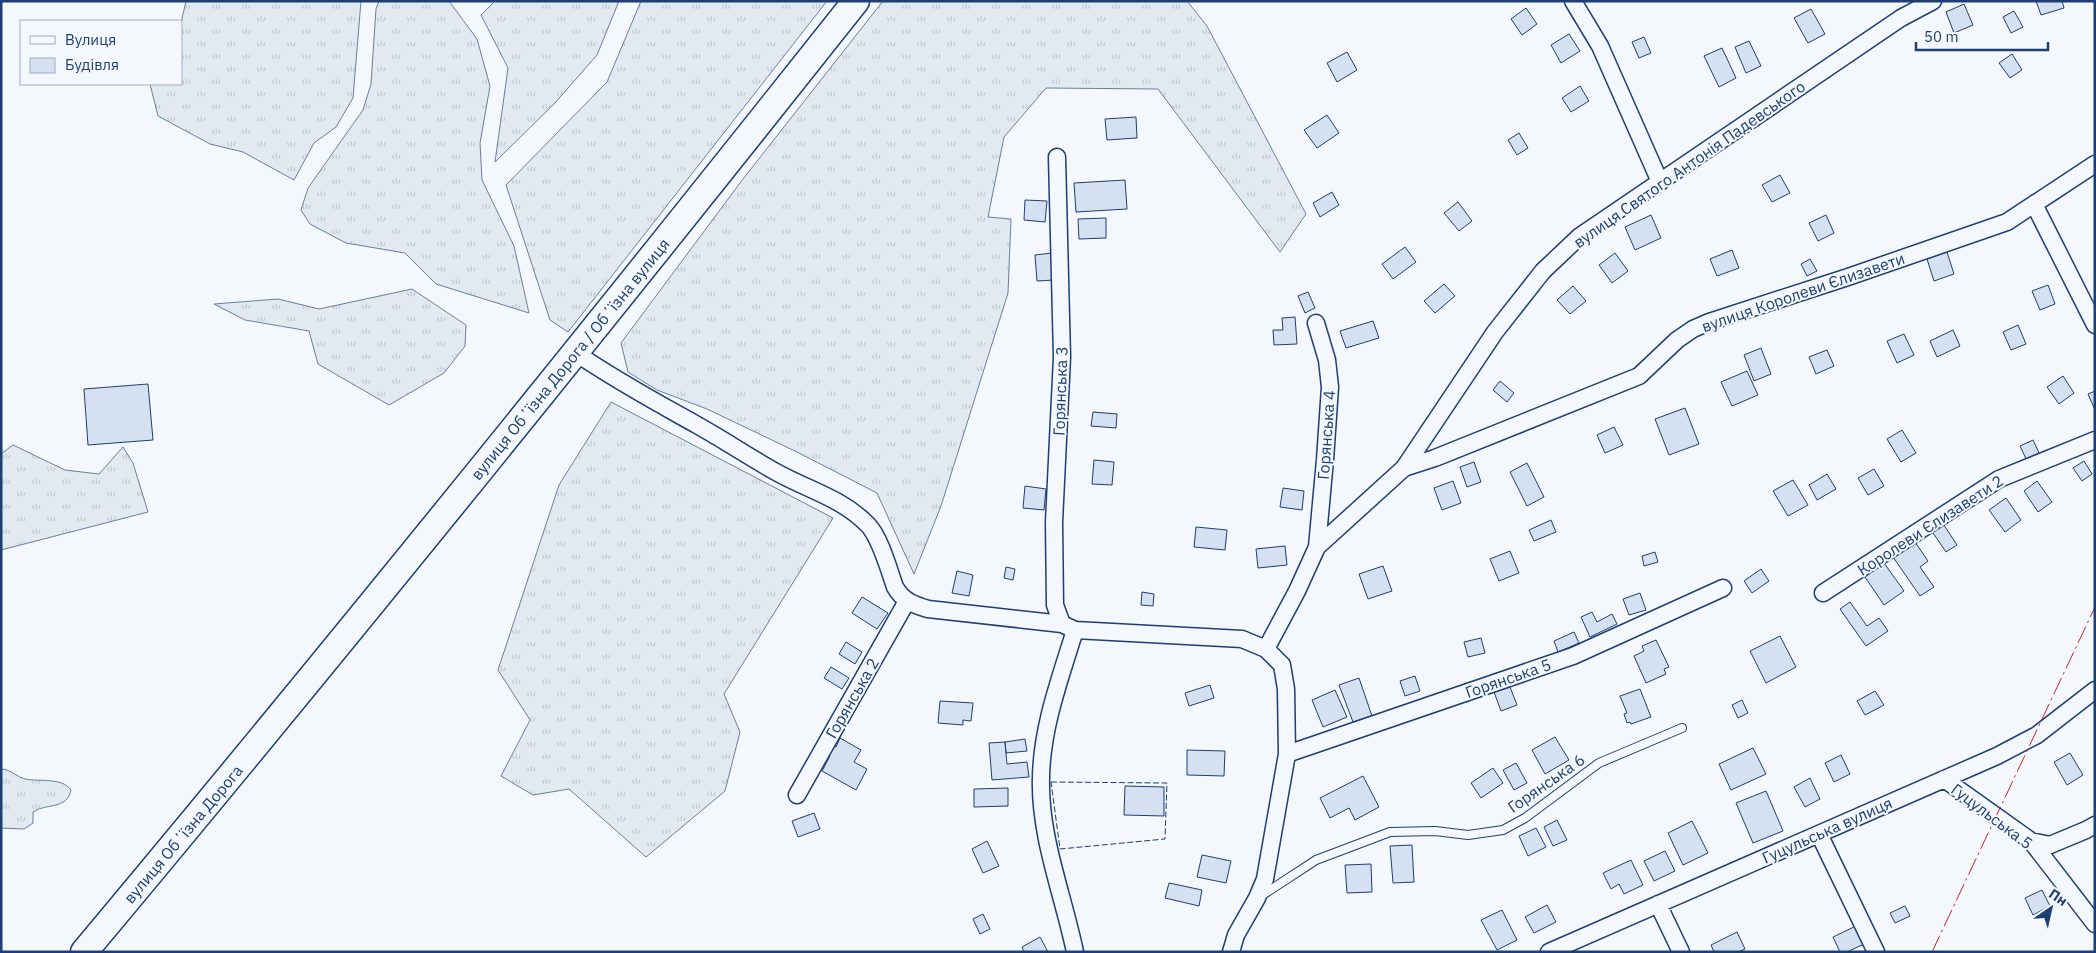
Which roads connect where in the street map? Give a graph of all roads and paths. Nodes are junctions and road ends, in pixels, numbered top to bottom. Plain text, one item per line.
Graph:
1 (856, 1) edge
2 (1573, 1) edge
3 (1933, 1) edge
4 (1057, 157) dead end
5 (2095, 164) edge
6 (1660, 182) junction
7 (2034, 204) junction
8 (1316, 323) dead end
9 (2095, 325) edge
10 (576, 353) junction
11 (2095, 440) edge
12 (1404, 468) junction
13 (1317, 547) junction
14 (1723, 588) dead end
15 (1823, 593) dead end
16 (907, 601) junction
17 (1068, 627) junction
18 (1266, 649) junction
19 (2095, 690) edge
20 (282, 716) joint
21 (1682, 728) dead end
22 (1287, 754) junction
23 (1944, 780) junction
24 (797, 795) dead end
25 (2095, 825) edge
26 (1820, 834) junction
27 (2030, 842) junction
28 (1257, 898) junction
29 (1658, 904) junction
30 (2095, 924) edge
31 (84, 952) edge
32 (1075, 952) edge
33 (1231, 952) edge
34 (1549, 952) edge
35 (1680, 952) edge
36 (1876, 952) edge

1 - 10 highway, вулиця Обʼїзна Дорога / Обʼїзна вулиця
2 - 6 street
3 - 6 street, вулиця Святого Антонія Падевського
4 - 17 street, Горянська 3
5 - 7 street, вулиця Королеви Єлизавети
6 - 12 street, вулиця Святого Антонія Падевського
7 - 9 street
7 - 12 street, вулиця Королеви Єлизавети
8 - 13 street, Горянська 4
10 - 16 street
10 - 20 highway, вулиця Обʼїзна Дорога / Обʼїзна вулиця
11 - 15 street, Королеви Єлизавети 2
12 - 13 street, вулиця Святого Антонія Падевського
13 - 18 street, вулиця Святого Антонія Падевського
14 - 22 street, Горянська 5
16 - 17 street
16 - 24 street, Горянська 2
17 - 18 street
17 - 32 street
18 - 22 street
19 - 23 street, Гуцульська вулиця
20 - 31 highway, вулиця Обʼїзна Дорога
21 - 28 lane, Горянська 6
22 - 28 street
23 - 26 street, Гуцульська вулиця
23 - 27 street, Гуцульська 5
25 - 27 street
26 - 29 street, Гуцульська вулиця
26 - 36 street
27 - 30 street, Гуцульська 5
28 - 33 street
29 - 34 street, Гуцульська вулиця
29 - 35 street

